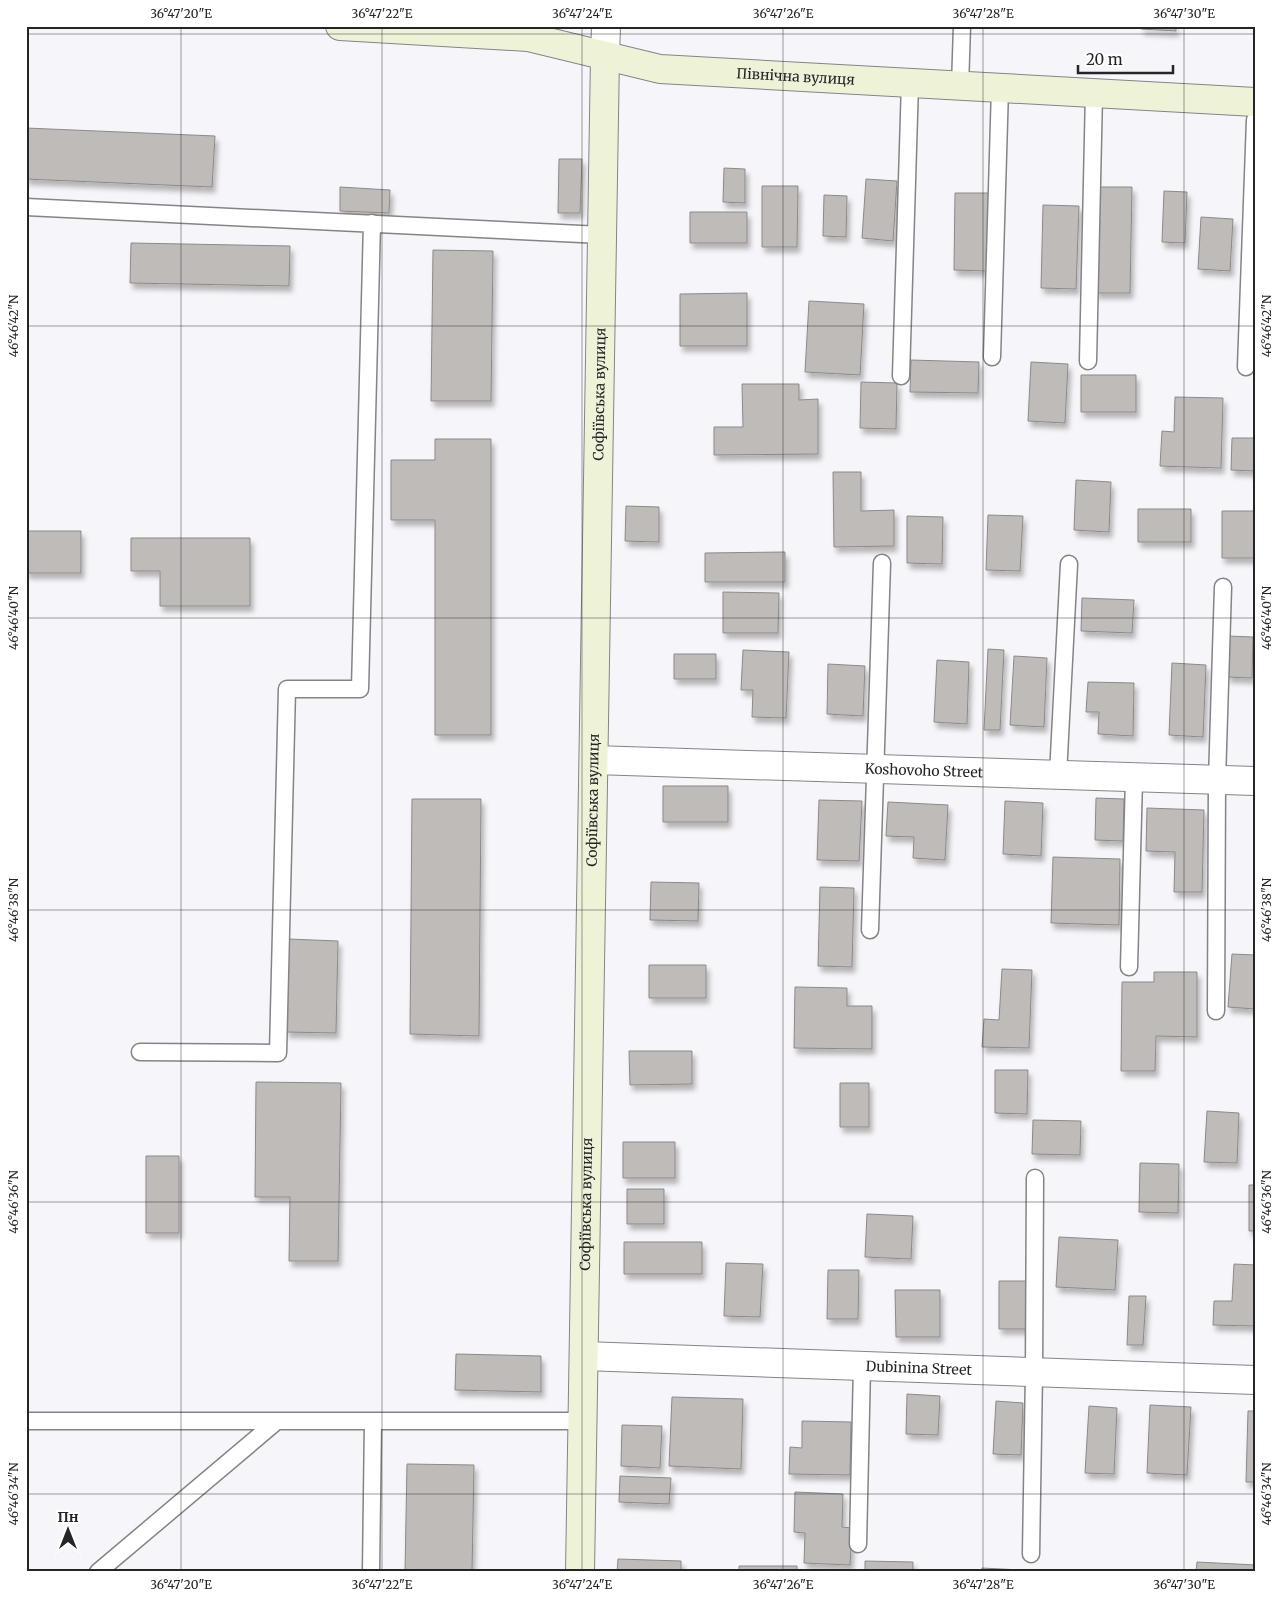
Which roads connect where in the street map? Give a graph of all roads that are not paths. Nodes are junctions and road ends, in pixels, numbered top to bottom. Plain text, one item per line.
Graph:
1 (340, 26) edge
2 (606, 26) edge
3 (962, 26) edge
4 (605, 56) junction
5 (910, 83) junction
6 (960, 86) junction
7 (1000, 88) junction
8 (1094, 93) junction
9 (1255, 102) edge
10 (1255, 120) edge
11 (26, 208) edge
12 (372, 223) junction
13 (602, 235) junction
14 (992, 357) dead end
15 (1088, 361) dead end
16 (1246, 367) dead end
17 (901, 376) dead end
18 (882, 563) dead end
19 (1069, 564) dead end
20 (1223, 587) dead end
21 (594, 760) junction
22 (876, 769) junction
23 (1058, 775) junction
24 (1134, 778) junction
25 (1217, 780) junction
26 (1255, 781) edge
27 (870, 930) dead end
28 (1129, 967) dead end
29 (1216, 1011) dead end
30 (140, 1052) dead end
31 (1035, 1178) dead end
32 (584, 1356) junction
33 (862, 1366) junction
34 (1034, 1372) junction
35 (1255, 1380) edge
36 (26, 1421) edge
37 (277, 1421) junction
38 (373, 1421) junction
39 (583, 1421) junction
40 (858, 1544) dead end
41 (1031, 1554) dead end
42 (98, 1572) edge
43 (371, 1572) edge
44 (580, 1572) edge

1 - 4 street, Північна вулиця
2 - 4 street, Софіївська вулиця
3 - 6 lane
4 - 5 street, Північна вулиця
4 - 13 street, Софіївська вулиця
5 - 6 street, Північна вулиця
5 - 17 lane
6 - 7 street, Північна вулиця
7 - 8 street, Північна вулиця
7 - 14 lane
8 - 9 street, Північна вулиця
8 - 15 lane
10 - 16 lane
11 - 12 lane
12 - 13 lane
12 - 30 lane
13 - 21 street, Софіївська вулиця
18 - 22 lane
19 - 23 lane
20 - 25 lane
21 - 22 street, Koshovoho Street
21 - 32 street, Софіївська вулиця
22 - 23 street, Koshovoho Street
22 - 27 lane
23 - 24 street, Koshovoho Street
24 - 25 street, Koshovoho Street
24 - 28 lane
25 - 26 street, Koshovoho Street
25 - 29 lane
31 - 34 lane
32 - 33 street, Dubinina Street
32 - 39 street, Софіївська вулиця
33 - 34 street, Dubinina Street
33 - 40 lane
34 - 35 street, Dubinina Street
34 - 41 lane
36 - 37 lane
37 - 38 lane
37 - 42 lane
38 - 39 lane
38 - 43 lane
39 - 44 street, Софіївська вулиця

